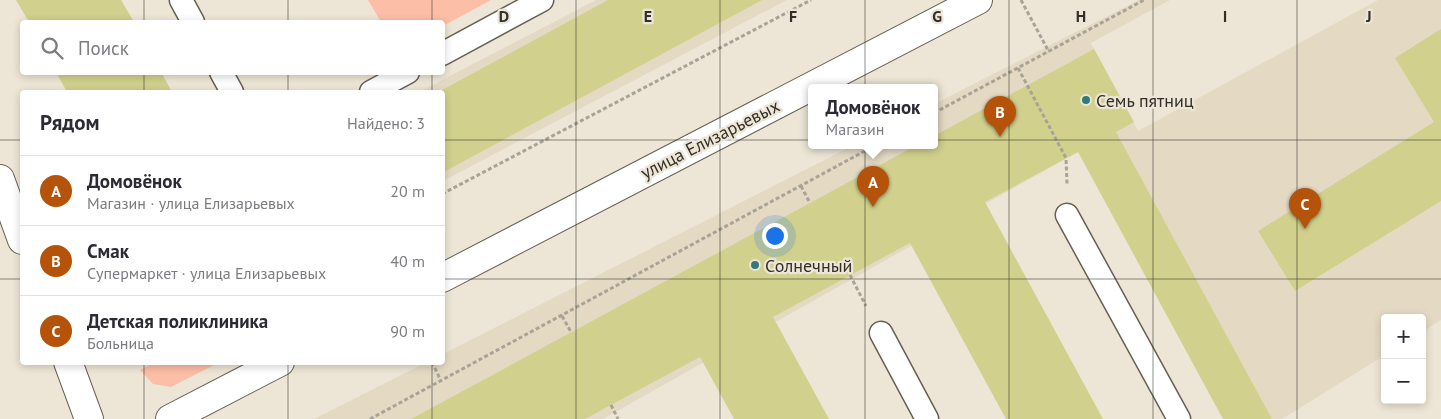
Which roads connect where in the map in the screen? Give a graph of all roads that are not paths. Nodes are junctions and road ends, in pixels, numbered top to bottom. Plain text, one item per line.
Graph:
1 (180, 0) edge
2 (542, 0) edge
3 (978, 0) edge
4 (192, 20) edge
5 (445, 52) edge
6 (223, 75) edge
7 (402, 75) edge
8 (816, 84) edge
9 (808, 88) edge
10 (231, 90) edge
11 (375, 90) edge
12 (0, 179) edge
13 (1067, 215) road end
14 (20, 234) edge
15 (445, 276) edge
16 (881, 333) dead end
17 (69, 365) edge
18 (274, 365) edge
19 (89, 419) edge
20 (170, 419) edge
21 (928, 419) edge
22 (1179, 419) edge

1 - 4 lane
2 - 5 lane
3 - 8 street, улица Елизарьевых
6 - 10 lane
7 - 11 lane
9 - 15 street, улица Елизарьевых
12 - 14 street
13 - 22 lane
16 - 21 lane
17 - 19 street
18 - 20 street

